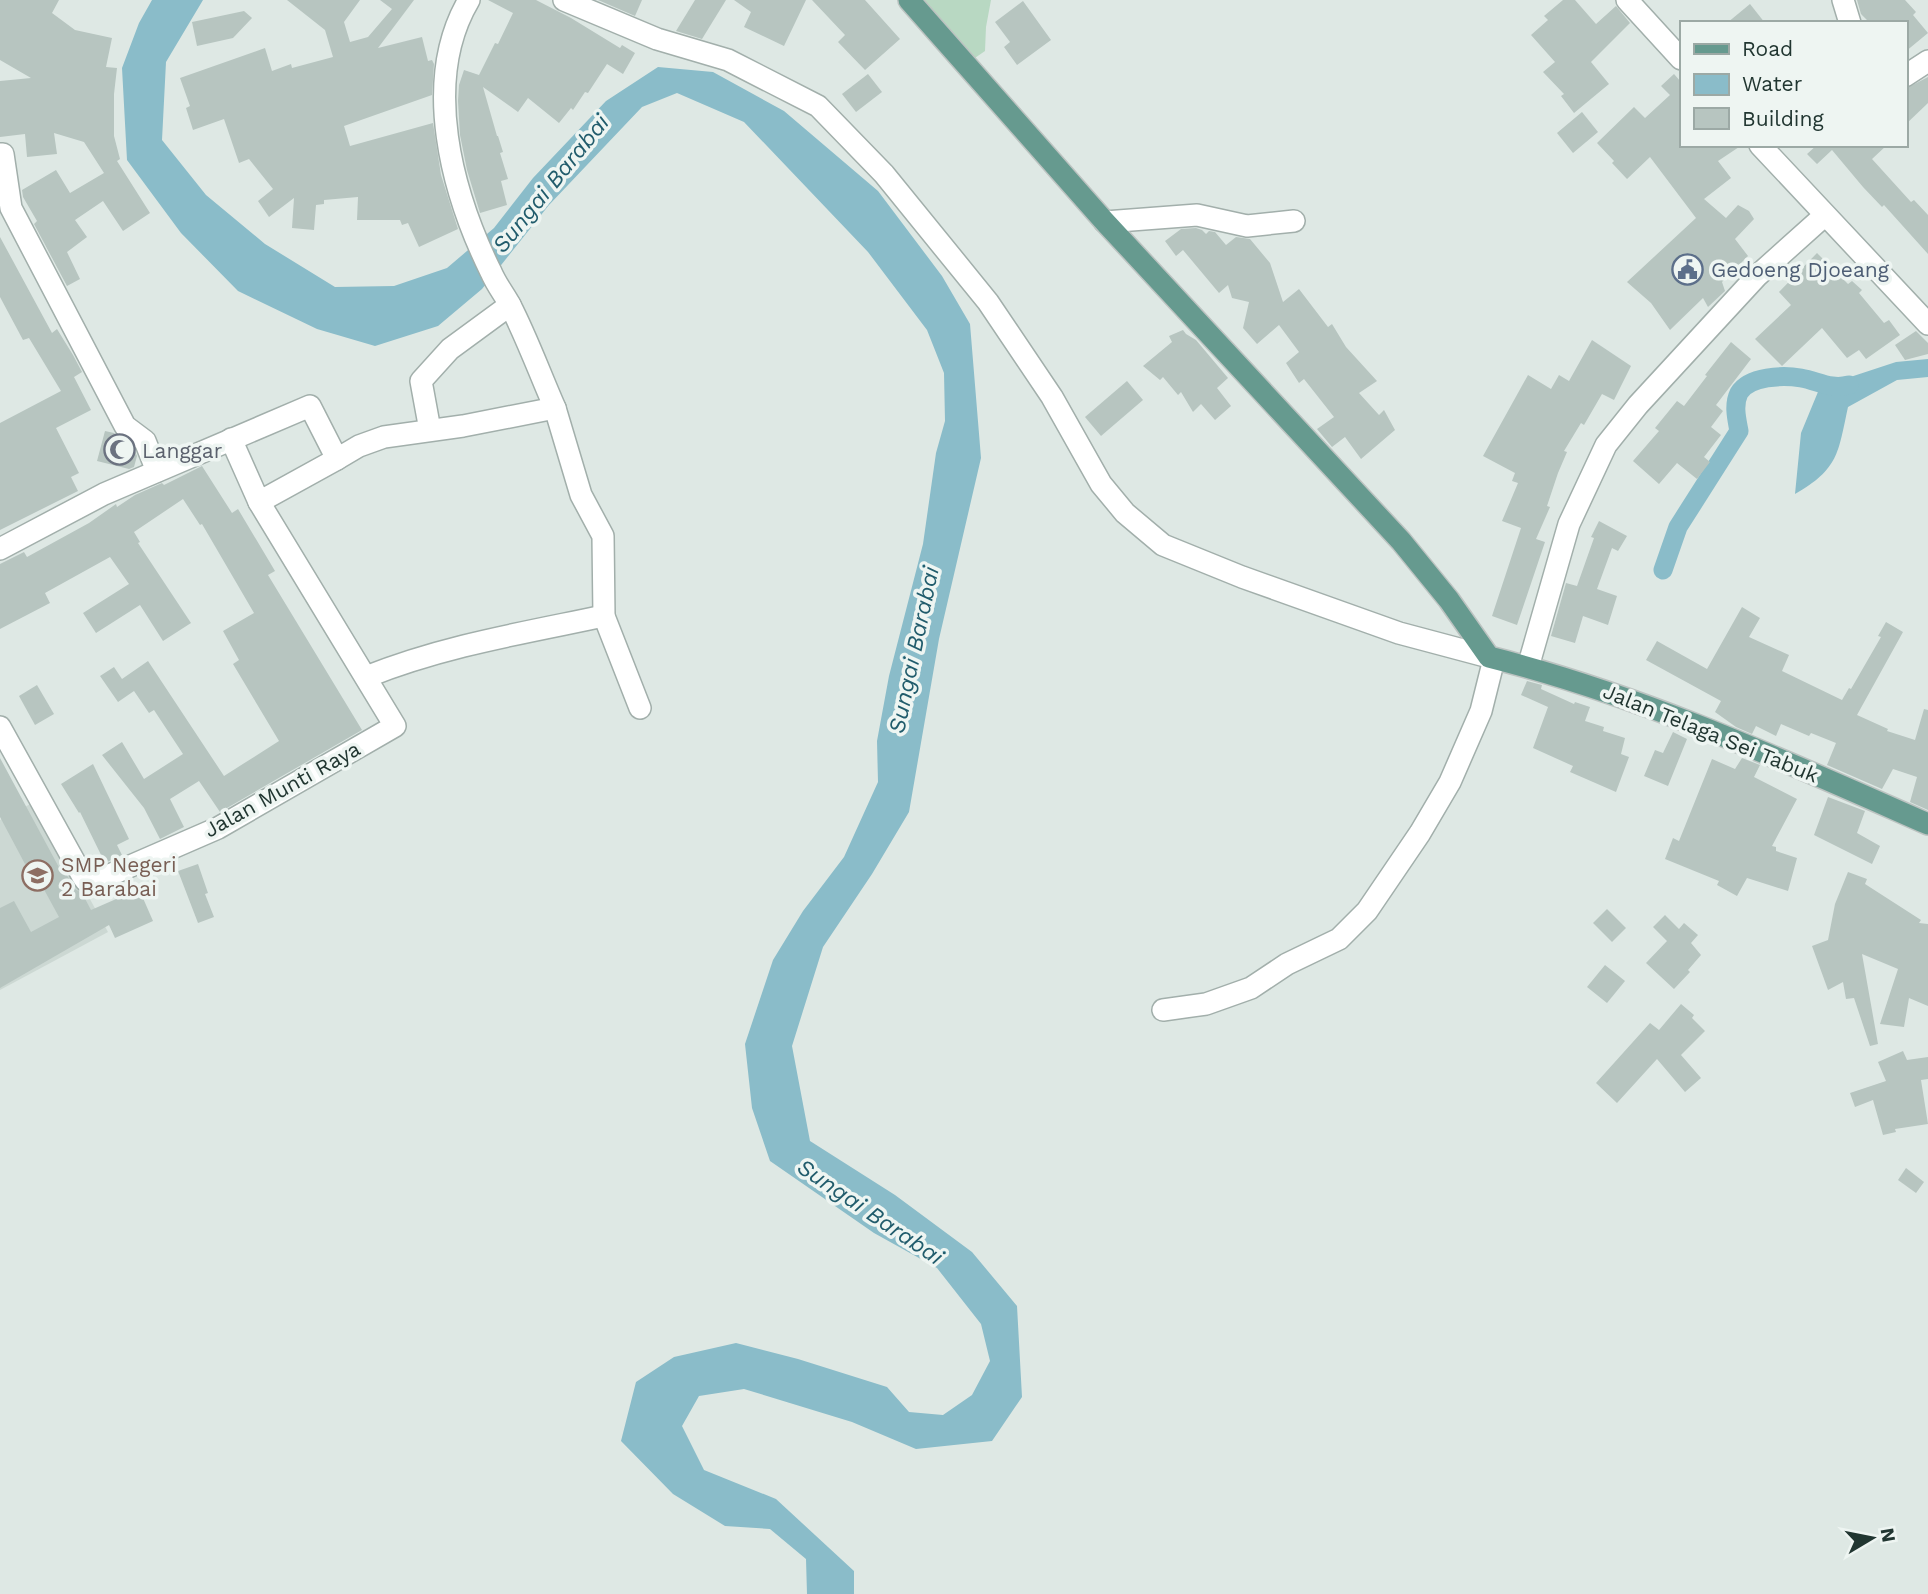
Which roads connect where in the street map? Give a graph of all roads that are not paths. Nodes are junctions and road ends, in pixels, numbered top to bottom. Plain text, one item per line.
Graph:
1 (469, 0) edge
2 (564, 0) edge
3 (909, 0) edge
4 (1627, 0) edge
5 (1843, 0) edge
6 (1849, 21) edge
7 (1680, 58) edge
8 (1928, 61) edge
9 (1907, 75) edge
10 (1762, 147) edge
11 (0, 154) edge
12 (1824, 216) junction
13 (1294, 221) dead end
14 (1105, 222) junction
15 (510, 305) junction
16 (1928, 324) edge
17 (555, 408) junction
18 (430, 430) junction
19 (227, 440) junction
20 (337, 459) junction
21 (157, 471) junction
22 (259, 502) junction
23 (0, 549) edge
24 (604, 616) junction
25 (1492, 658) junction
26 (1528, 667) junction
27 (366, 677) junction
28 (640, 708) dead end
29 (0, 727) edge
30 (1928, 824) edge
31 (1163, 1010) dead end

1 - 15 street
2 - 25 street
3 - 14 main road
4 - 7 street
5 - 6 street
8 - 9 street
10 - 12 street
11 - 21 street
12 - 16 street
12 - 26 street
13 - 14 street
14 - 25 main road
15 - 17 street
15 - 18 street
17 - 18 street
17 - 24 street
18 - 20 street
19 - 20 street
19 - 21 street
19 - 22 street
20 - 22 street
21 - 23 street
22 - 27 street
24 - 27 street
24 - 28 street
25 - 26 main road, Jalan Telaga Sei Tabuk
25 - 31 street
26 - 30 main road, Jalan Telaga Sei Tabuk
27 - 29 street, Jalan Munti Raya

